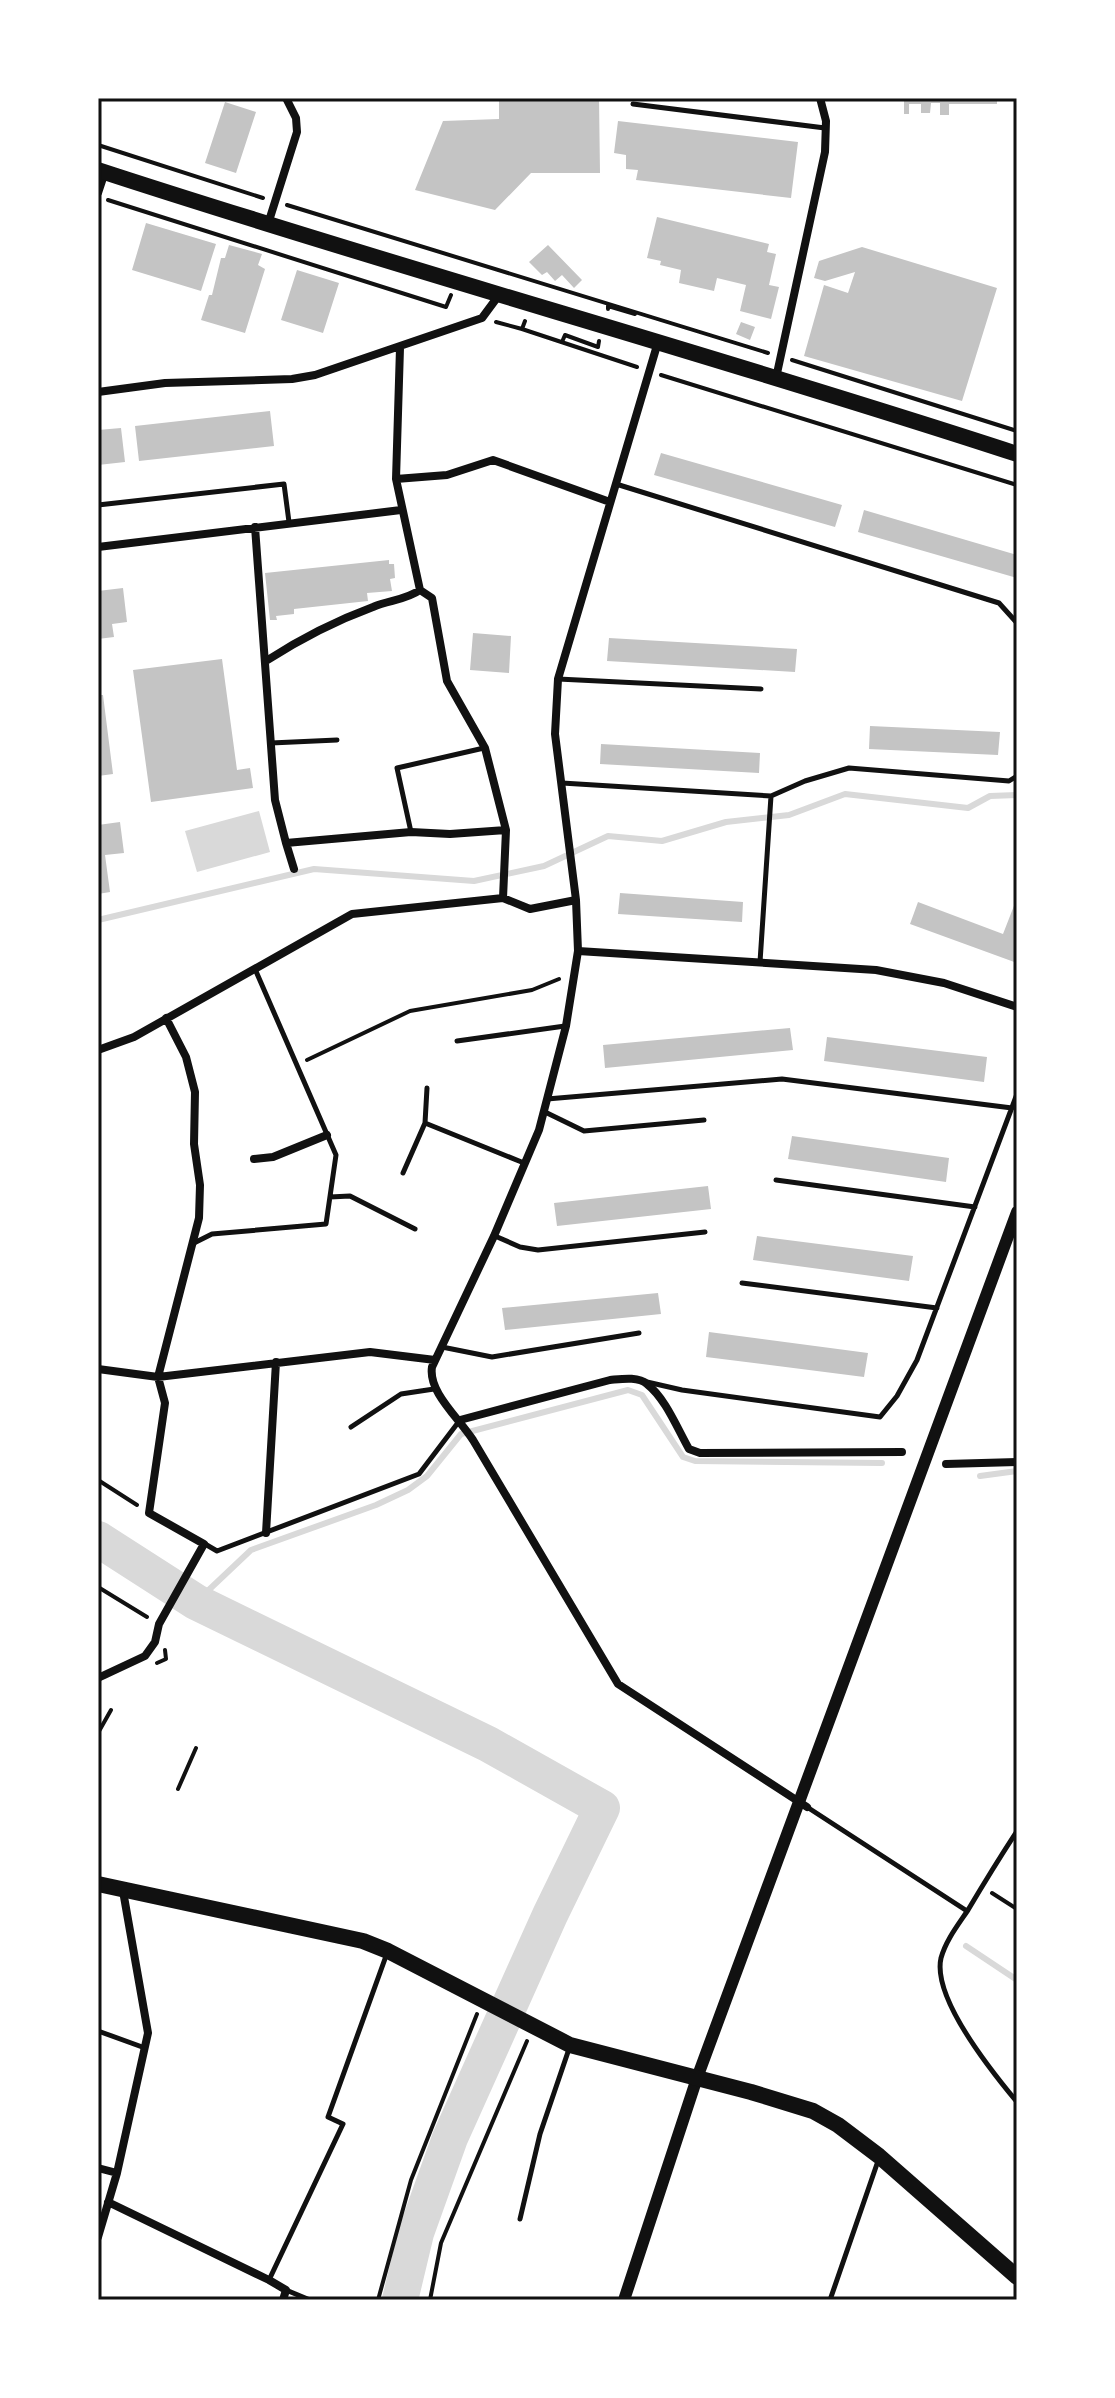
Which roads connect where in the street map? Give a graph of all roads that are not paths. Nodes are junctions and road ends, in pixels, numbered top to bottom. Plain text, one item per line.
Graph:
1 (286, 98) edge
2 (820, 98) edge
3 (633, 104) dead end
4 (826, 128) junction
5 (102, 171) edge
6 (98, 195) edge
7 (268, 224) junction
8 (500, 293) junction
9 (658, 342) junction
10 (400, 348) junction
11 (776, 378) junction
12 (98, 392) edge
13 (1015, 449) edge
14 (396, 479) junction
15 (615, 484) junction
16 (610, 502) junction
17 (98, 505) edge
18 (401, 510) junction
19 (289, 522) junction
20 (255, 527) junction
21 (98, 547) edge
22 (420, 590) junction
23 (1017, 623) edge
24 (266, 661) junction
25 (558, 679) junction
26 (761, 689) dead end
27 (337, 740) dead end
28 (270, 744) junction
29 (485, 748) junction
30 (1017, 776) edge
31 (561, 783) junction
32 (771, 796) junction
33 (506, 830) junction
34 (411, 832) junction
35 (286, 843) junction
36 (294, 869) dead end
37 (503, 898) junction
38 (576, 900) junction
39 (578, 951) junction
40 (760, 962) junction
41 (254, 968) junction
42 (1017, 1007) edge
43 (166, 1018) junction
44 (566, 1026) junction
45 (457, 1041) dead end
46 (98, 1050) edge
47 (427, 1088) dead end
48 (1017, 1094) edge
49 (547, 1099) junction
50 (1012, 1108) junction
51 (544, 1112) junction
52 (704, 1120) dead end
53 (425, 1123) junction
54 (327, 1135) junction
55 (254, 1159) dead end
56 (524, 1163) junction
57 (403, 1173) dead end
58 (776, 1180) dead end
59 (330, 1197) junction
60 (975, 1207) junction
61 (1017, 1212) edge
62 (415, 1229) dead end
63 (705, 1232) dead end
64 (494, 1236) junction
65 (194, 1243) junction
66 (742, 1283) dead end
67 (937, 1308) junction
68 (639, 1333) dead end
69 (441, 1347) junction
70 (435, 1360) junction
71 (276, 1362) junction
72 (98, 1369) edge
73 (158, 1377) junction
74 (646, 1382) junction
75 (434, 1389) junction
76 (460, 1420) junction
77 (351, 1427) dead end
78 (902, 1452) dead end
79 (1017, 1462) edge
80 (946, 1464) dead end
81 (266, 1533) junction
82 (204, 1544) junction
83 (98, 1678) edge
84 (807, 1807) joint
85 (1017, 1831) edge
86 (98, 1884) edge
87 (123, 1890) junction
88 (967, 1911) junction
89 (388, 1951) junction
90 (98, 2031) edge
91 (570, 2045) junction
92 (145, 2048) junction
93 (697, 2078) junction
94 (1017, 2102) edge
95 (879, 2156) junction
96 (98, 2168) edge
97 (117, 2173) junction
98 (108, 2202) junction
99 (520, 2219) dead end
100 (98, 2237) edge
101 (1017, 2277) edge
102 (269, 2280) junction
103 (286, 2290) junction
104 (283, 2300) edge
105 (310, 2300) edge
106 (624, 2300) edge
107 (830, 2300) edge

1 - 7 street
2 - 4 street
3 - 4 lane
4 - 11 street
5 - 6 street
5 - 7 main road
7 - 8 main road
8 - 9 main road
8 - 10 street
9 - 11 main road
9 - 15 street
10 - 12 street
10 - 14 street
11 - 13 main road
14 - 16 street
14 - 18 street
15 - 16 street
15 - 23 lane
16 - 25 street
17 - 19 lane
18 - 19 street
18 - 22 street
19 - 20 street
20 - 21 street
20 - 24 street
22 - 24 street
22 - 29 street
24 - 28 street
25 - 26 lane
25 - 31 street
27 - 28 lane
28 - 35 street
29 - 33 street
29 - 34 lane
30 - 32 lane
31 - 32 lane
31 - 38 street
32 - 40 lane
33 - 34 street
33 - 37 street
34 - 35 street
35 - 36 street
37 - 38 street
37 - 41 street
38 - 39 street
39 - 40 street
39 - 44 street
40 - 42 street
41 - 43 street
41 - 54 lane
43 - 46 street
43 - 65 street
44 - 45 lane
44 - 49 street
47 - 53 lane
48 - 50 lane
49 - 50 lane
49 - 51 street
50 - 60 lane
51 - 52 lane
51 - 56 street
53 - 56 lane
53 - 57 lane
54 - 55 street
54 - 59 lane
56 - 64 street
58 - 60 lane
59 - 62 lane
59 - 65 lane
60 - 67 lane
61 - 93 street
63 - 64 lane
64 - 69 street
65 - 73 street
66 - 67 lane
67 - 74 lane
68 - 69 lane
69 - 70 street
70 - 71 street
70 - 75 street
71 - 73 street
71 - 81 street
72 - 73 street
73 - 82 street
74 - 76 street
74 - 78 street
75 - 76 street
75 - 77 lane
76 - 81 lane
76 - 84 street
79 - 80 street
81 - 82 lane
82 - 83 street
84 - 88 lane
85 - 88 lane
86 - 87 main road
87 - 89 main road
87 - 92 street
88 - 94 lane
89 - 91 main road
89 - 102 lane
90 - 92 lane
91 - 93 main road
91 - 99 lane
92 - 97 street
93 - 95 main road
93 - 106 street
95 - 101 main road
95 - 107 lane
96 - 97 street
97 - 98 street
98 - 100 street
98 - 102 street
102 - 103 street
103 - 104 street
103 - 105 lane

